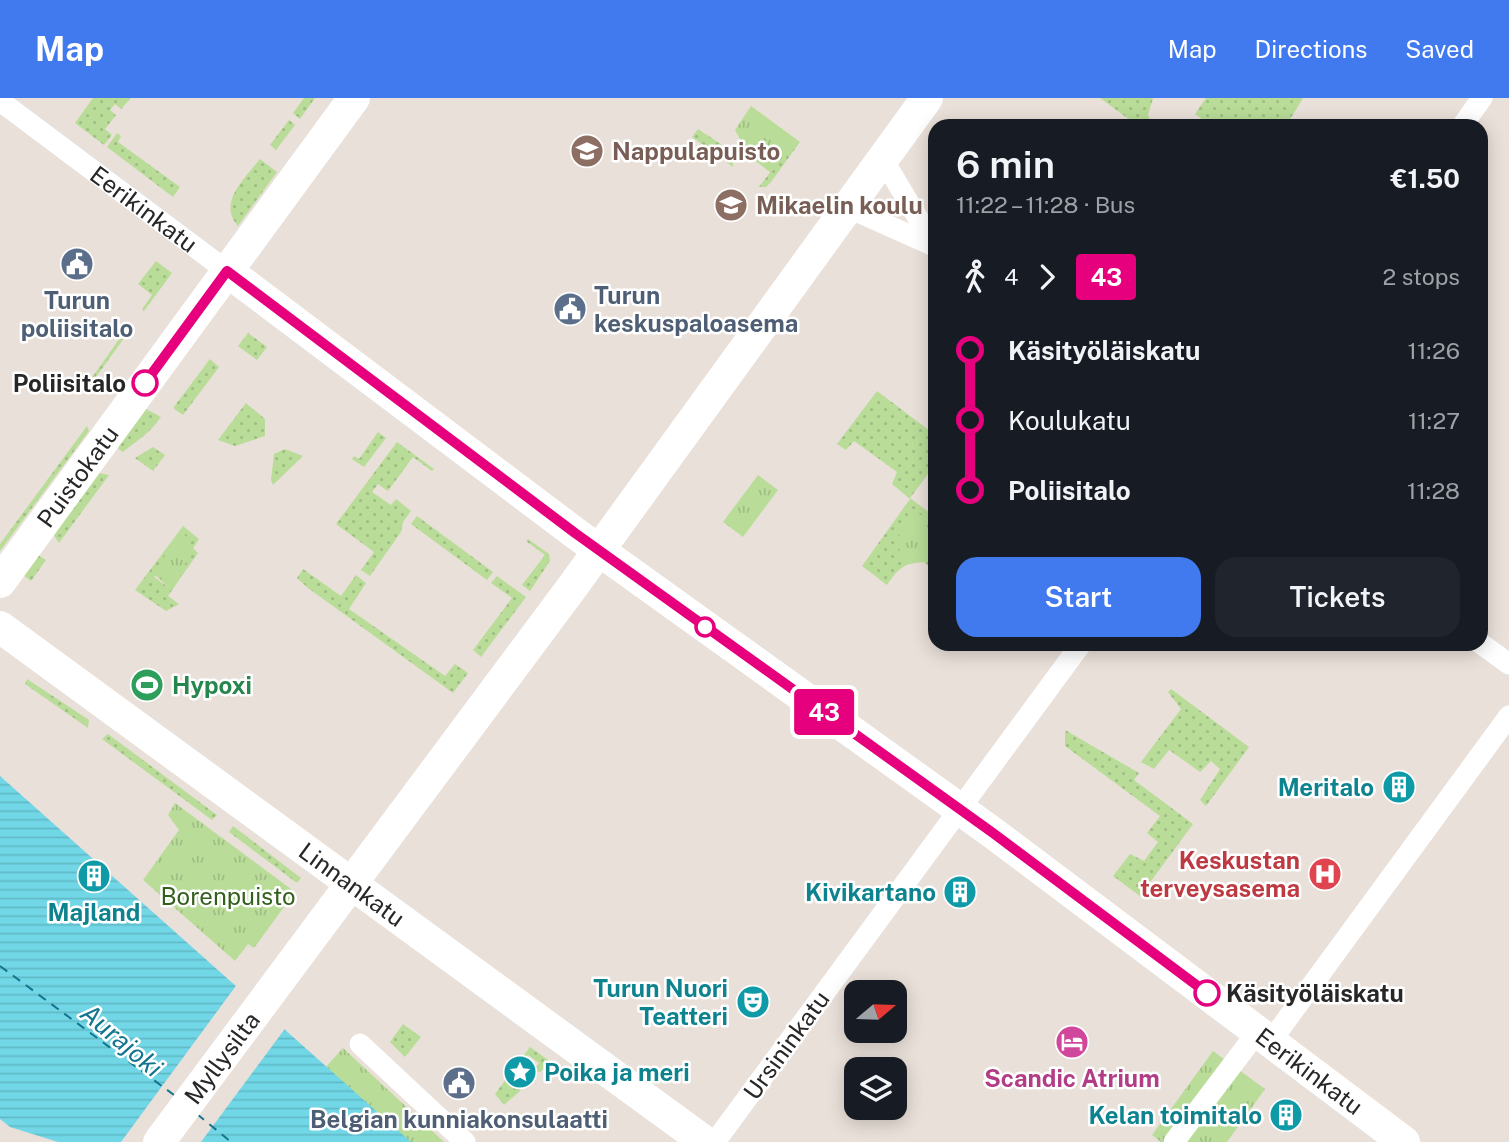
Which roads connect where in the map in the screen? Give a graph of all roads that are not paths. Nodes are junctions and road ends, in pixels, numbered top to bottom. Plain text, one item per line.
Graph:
1 (354, 98) edge
2 (927, 98) edge
3 (1482, 98) edge
4 (0, 101) edge
5 (1467, 119) edge
6 (884, 161) junction
7 (849, 208) junction
8 (928, 235) edge
9 (928, 242) edge
10 (227, 271) junction
11 (599, 550) junction
12 (0, 582) edge
13 (0, 626) edge
14 (1488, 649) edge
15 (1076, 651) edge
16 (1509, 664) edge
17 (1509, 716) edge
18 (960, 809) junction
19 (353, 883) junction
20 (1264, 1036) junction
21 (360, 1044) dead end
22 (159, 1142) edge
23 (465, 1142) edge
24 (705, 1142) edge
25 (715, 1142) edge
26 (1174, 1142) edge
27 (1404, 1142) edge

1 - 10 main road, Puistokatu
2 - 6 main road, Myllysilta
3 - 5 street
4 - 10 street, Eerikinkatu
6 - 7 main road, Myllysilta
6 - 8 street
7 - 9 street
7 - 11 main road, Myllysilta
10 - 11 main road, Eerikinkatu
10 - 12 main road, Puistokatu
11 - 18 main road, Eerikinkatu
11 - 19 main road, Myllysilta
13 - 19 main road, Linnankatu
14 - 16 street
15 - 18 street, Ursininkatu
17 - 20 street
18 - 20 main road, Eerikinkatu
18 - 25 street, Ursininkatu
19 - 22 main road, Myllysilta
19 - 24 main road, Linnankatu
20 - 26 street
20 - 27 main road, Eerikinkatu
21 - 23 street

